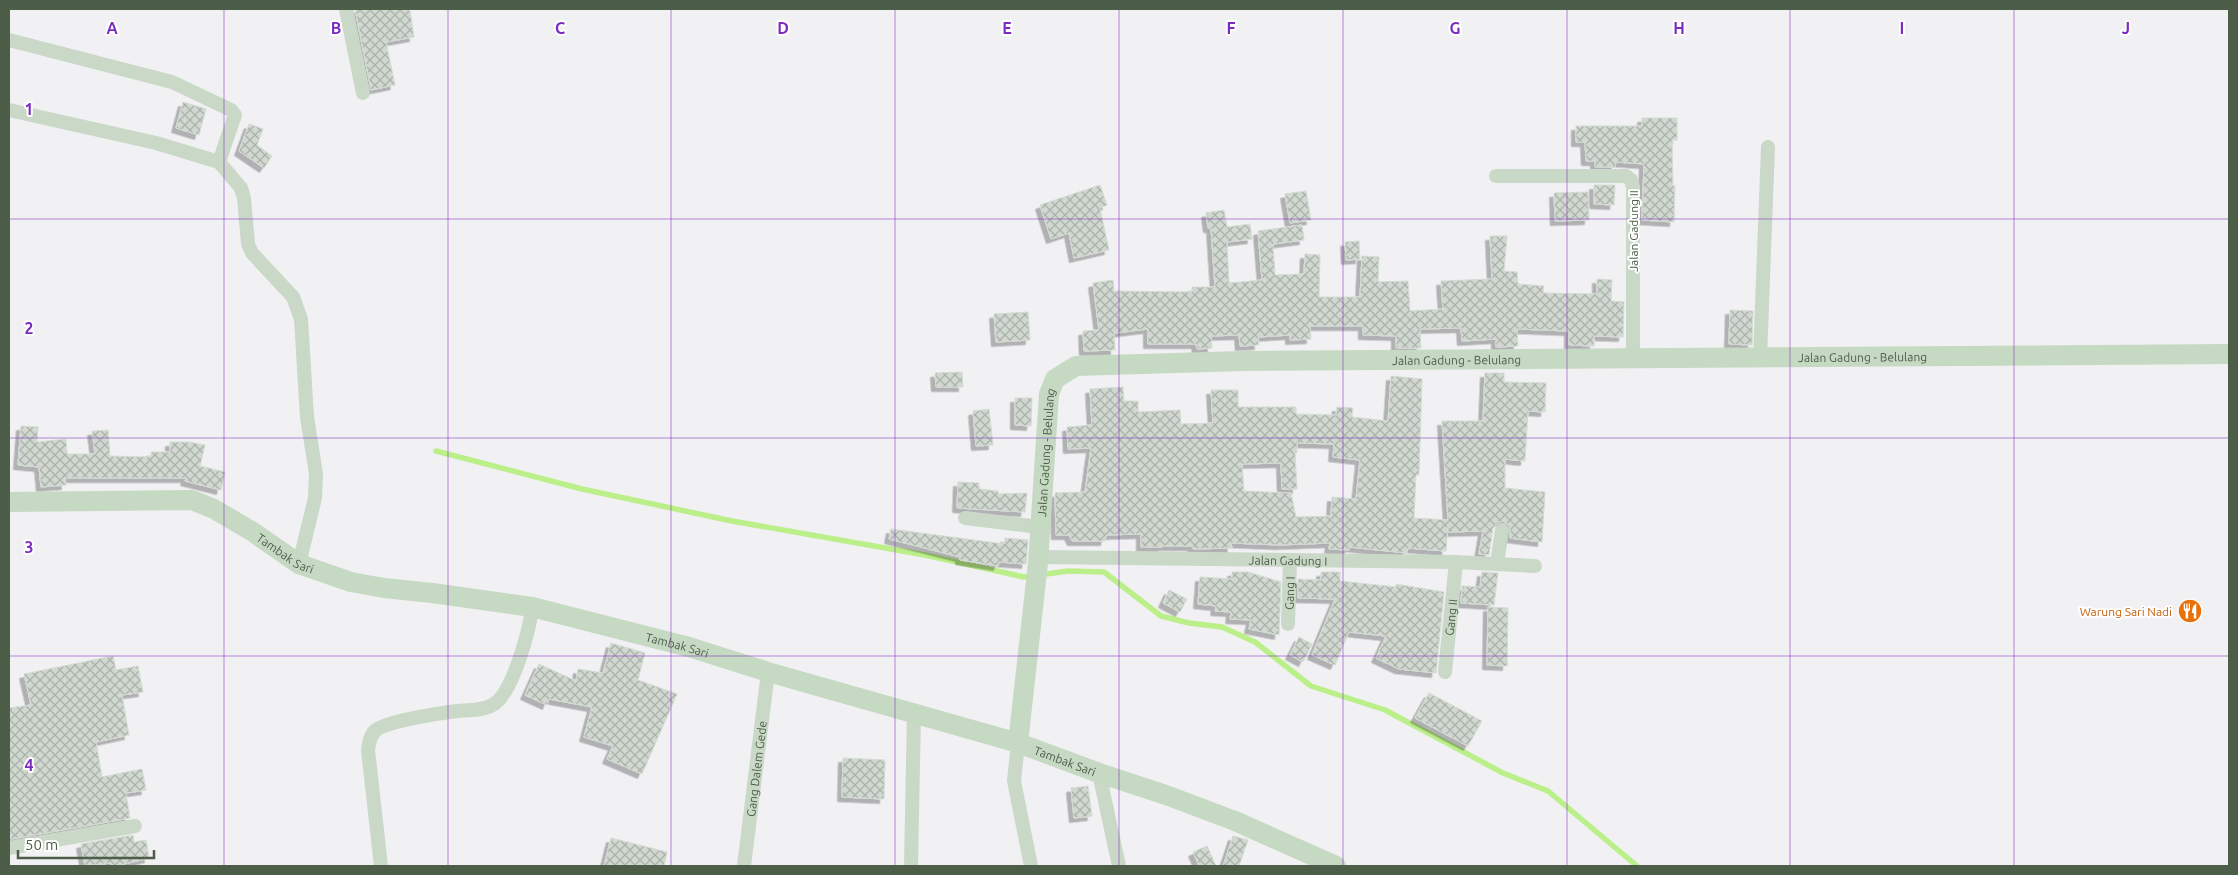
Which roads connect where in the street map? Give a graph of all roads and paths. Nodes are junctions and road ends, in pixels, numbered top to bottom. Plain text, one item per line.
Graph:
1 (346, 9) edge
2 (9, 40) edge
3 (363, 94) dead end
4 (9, 110) edge
5 (1768, 147) dead end
6 (220, 160) junction
7 (1496, 176) dead end
8 (2229, 354) edge
9 (1633, 358) junction
10 (1760, 358) junction
11 (9, 502) edge
12 (965, 518) dead end
13 (1040, 528) junction
14 (1502, 530) dead end
15 (1039, 560) junction
16 (1290, 561) junction
17 (1456, 562) junction
18 (299, 564) junction
19 (1497, 564) junction
20 (1535, 566) dead end
21 (532, 606) junction
22 (1288, 624) dead end
23 (768, 672) junction
24 (1445, 672) dead end
25 (914, 713) junction
26 (1018, 743) junction
27 (1099, 774) junction
28 (135, 826) dead end
29 (9, 848) edge
30 (381, 866) edge
31 (744, 866) edge
32 (911, 866) edge
33 (1031, 866) edge
34 (1119, 866) edge
35 (1336, 866) edge

1 - 3 street
2 - 6 street
4 - 6 street
5 - 10 street
6 - 18 street
7 - 9 street, Jalan Gadung II
8 - 10 street, Jalan Gadung - Belulang
9 - 10 street, Jalan Gadung - Belulang
9 - 13 street, Jalan Gadung - Belulang
11 - 18 street, Tambak Sari
12 - 13 street
13 - 15 street, Jalan Gadung - Belulang
14 - 19 street
15 - 16 street, Jalan Gadung I
15 - 26 street, Jalan Gadung - Belulang
16 - 17 street, Jalan Gadung I
16 - 22 street, Gang I
17 - 19 street, Jalan Gadung I
17 - 24 street, Gang II
18 - 21 street, Tambak Sari
19 - 20 street, Jalan Gadung I
21 - 23 street, Tambak Sari
21 - 30 street
23 - 25 street, Tambak Sari
23 - 31 street, Gang Dalem Gede
25 - 26 street, Tambak Sari
25 - 32 street
26 - 27 street, Tambak Sari
26 - 33 street
27 - 34 street
27 - 35 street, Tambak Sari
28 - 29 street

